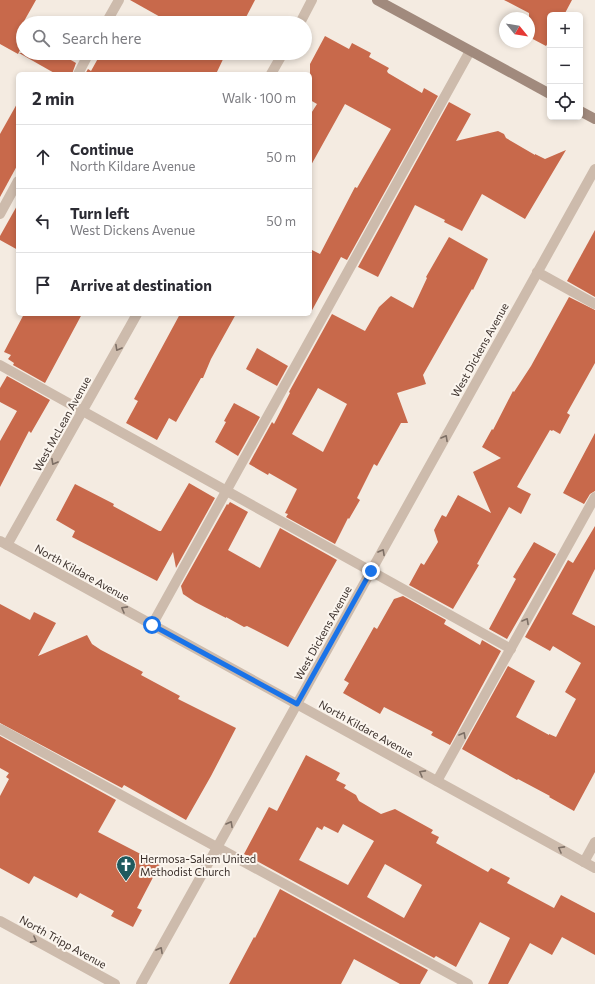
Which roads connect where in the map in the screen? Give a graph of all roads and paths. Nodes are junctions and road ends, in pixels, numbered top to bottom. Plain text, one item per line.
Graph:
1 (119, 0) edge
2 (312, 0) edge
3 (377, 0) edge
4 (110, 16) edge
5 (304, 16) edge
6 (470, 51) junction
7 (85, 60) edge
8 (279, 60) edge
9 (79, 72) edge
10 (272, 72) edge
11 (547, 92) edge
12 (583, 112) edge
13 (595, 119) edge
14 (595, 169) edge
15 (16, 185) edge
16 (0, 214) edge
17 (537, 272) junction
18 (595, 304) edge
19 (136, 316) edge
20 (0, 365) edge
21 (83, 411) junction
22 (226, 490) junction
23 (595, 497) edge
24 (4, 543) edge
25 (371, 571) junction
26 (152, 625) junction
27 (511, 648) junction
28 (297, 704) junction
29 (0, 729) edge
30 (437, 781) junction
31 (595, 842) edge
32 (217, 848) junction
33 (584, 862) junction
34 (595, 868) edge
35 (0, 921) edge
36 (115, 984) edge
37 (141, 984) edge
38 (468, 984) edge

1 - 4 street
2 - 5 street
3 - 6 street
6 - 11 street
6 - 22 street
7 - 9 street
8 - 10 street
12 - 13 street
14 - 17 street, West Dickens Avenue
15 - 16 street
17 - 18 street
25 -> 17 street, West Dickens Avenue
19 -> 21 street, West McLean Avenue
20 - 21 street
21 - 22 street
21 -> 24 street, West McLean Avenue
22 - 25 street
22 - 26 street
27 -> 23 street
26 -> 24 street, North Kildare Avenue
25 - 27 street
25 - 28 street, West Dickens Avenue
26 - 28 street, North Kildare Avenue
30 -> 27 street
30 -> 28 street, North Kildare Avenue
32 -> 28 street, West Dickens Avenue
29 - 32 street
33 -> 30 street, North Kildare Avenue
31 - 33 street
37 -> 32 street, West Dickens Avenue
32 - 38 street
33 - 34 street, North Kildare Avenue
35 -> 36 street, North Tripp Avenue

